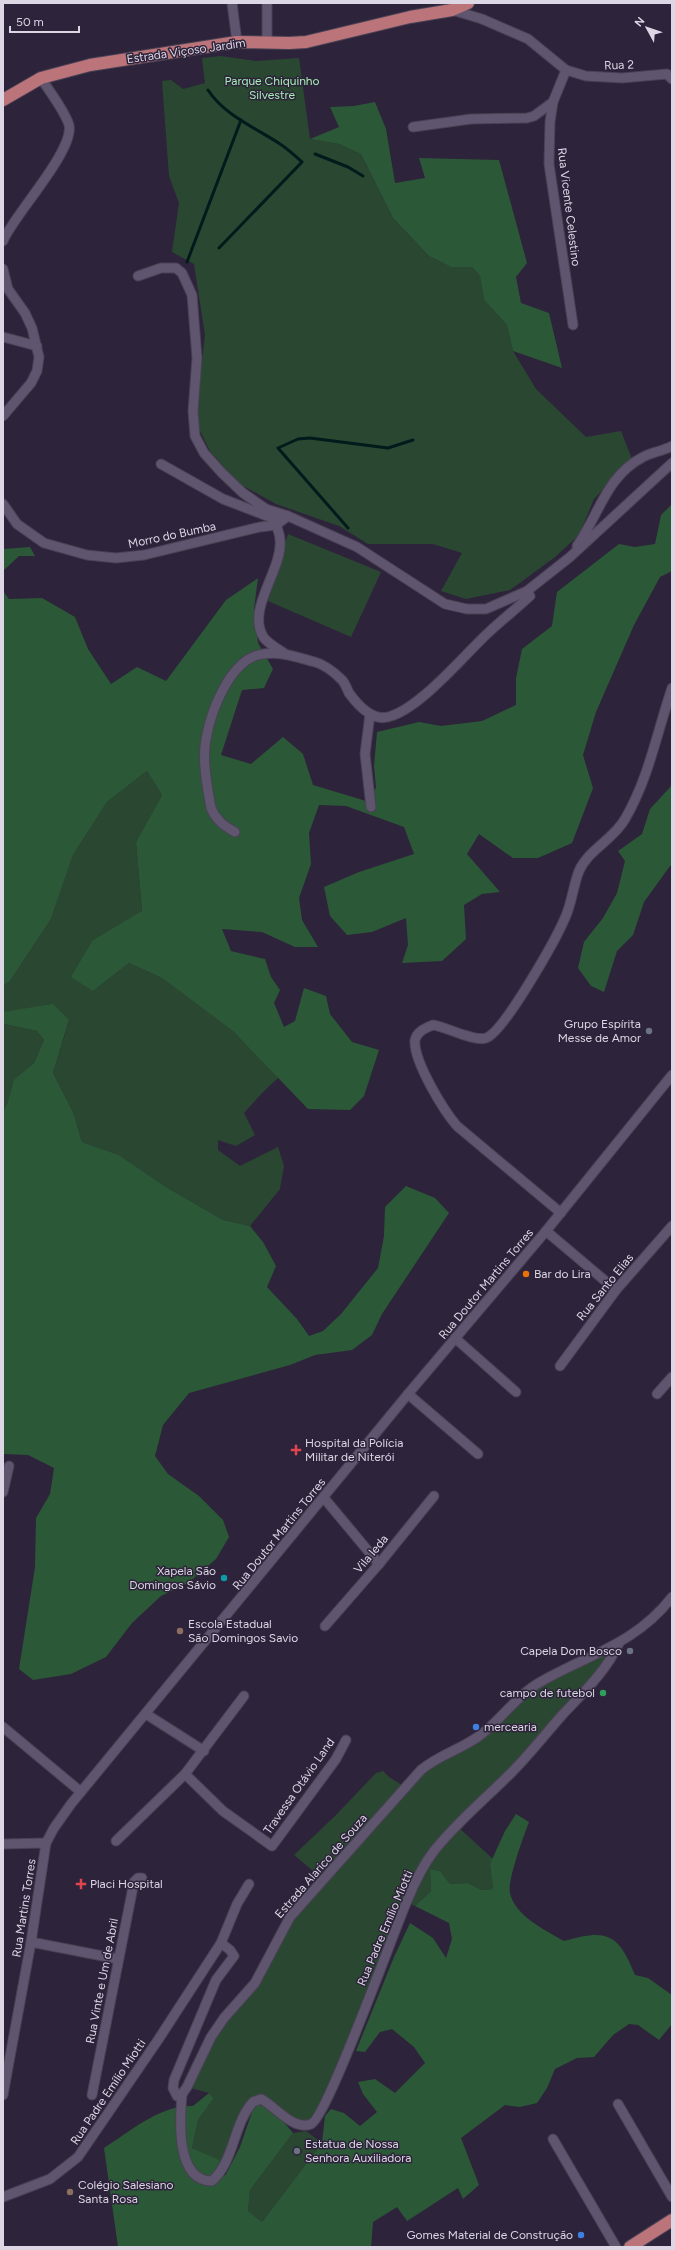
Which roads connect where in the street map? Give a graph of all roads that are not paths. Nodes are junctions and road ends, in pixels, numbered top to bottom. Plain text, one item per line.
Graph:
1 (232, 3) edge
2 (267, 3) edge
3 (468, 3) edge
4 (452, 10) junction
5 (237, 42) junction
6 (267, 43) junction
7 (566, 70) junction
8 (670, 75) edge
9 (41, 78) junction
10 (3, 100) edge
11 (553, 102) junction
12 (413, 127) dead end
13 (3, 241) edge
14 (3, 269) edge
15 (138, 276) dead end
16 (574, 325) dead end
17 (3, 337) edge
18 (37, 346) junction
19 (3, 416) edge
20 (672, 446) edge
21 (672, 463) edge
22 (161, 464) dead end
23 (3, 504) edge
24 (281, 521) junction
25 (570, 557) junction
26 (527, 591) junction
27 (284, 653) junction
28 (672, 688) edge
29 (370, 714) junction
30 (371, 807) dead end
31 (235, 832) dead end
32 (672, 1075) edge
33 (561, 1213) junction
34 (672, 1226) edge
35 (546, 1231) junction
36 (616, 1290) junction
37 (455, 1338) junction
38 (560, 1366) dead end
39 (672, 1377) edge
40 (516, 1392) dead end
41 (408, 1394) junction
42 (657, 1394) dead end
43 (478, 1454) dead end
44 (9, 1466) dead end
45 (3, 1492) edge
46 (434, 1496) dead end
47 (324, 1498) junction
48 (379, 1564) junction
49 (672, 1597) edge
50 (325, 1626) dead end
51 (619, 1643) junction
52 (244, 1696) dead end
53 (146, 1714) junction
54 (3, 1727) edge
55 (346, 1740) dead end
56 (204, 1751) junction
57 (186, 1774) junction
58 (81, 1792) junction
59 (116, 1841) dead end
60 (46, 1843) junction
61 (3, 1844) edge
62 (142, 1878) dead end
63 (249, 1884) dead end
64 (31, 1942) junction
65 (221, 1943) junction
66 (118, 1959) junction
67 (182, 2094) junction
68 (3, 2095) edge
69 (92, 2095) dead end
70 (618, 2104) dead end
71 (553, 2139) dead end
72 (3, 2197) edge
73 (672, 2197) edge
74 (672, 2220) edge
75 (616, 2247) edge
76 (630, 2247) edge

1 - 5 street
2 - 6 street
3 - 4 main road, Estrada Viçoso Jardim
4 - 6 main road, Estrada Viçoso Jardim
4 - 7 street
5 - 6 main road, Estrada Viçoso Jardim
5 - 9 main road, Estrada Viçoso Jardim
7 - 8 street, Rua 2
7 - 11 street, Rua Vicente Celestino
9 - 10 main road, Estrada Viçoso Jardim
9 - 13 street
11 - 12 street
11 - 16 street, Rua Vicente Celestino
14 - 18 street
15 - 24 street
17 - 18 street
18 - 19 street
20 - 25 street
21 - 25 street
22 - 24 street
23 - 24 street, Morro do Bumba
24 - 26 street
24 - 27 street
25 - 26 street
26 - 29 street
27 - 29 street
27 - 31 street
28 - 33 street
29 - 30 street
32 - 33 street, Rua Doutor Martins Torres
33 - 35 street, Rua Doutor Martins Torres
34 - 36 street, Rua Santo Elias
35 - 36 street
35 - 37 street, Rua Doutor Martins Torres
36 - 38 street, Rua Santo Elias
37 - 40 street
37 - 41 street, Rua Doutor Martins Torres
39 - 42 street
41 - 43 street
41 - 47 street, Rua Doutor Martins Torres
44 - 45 street
46 - 48 street, Vila Ieda
47 - 48 street
47 - 53 street, Rua Doutor Martins Torres
48 - 50 street, Vila Ieda
49 - 51 street, Estrada Alarico de Souza
51 - 67 street, Estrada Alarico de Souza
51 - 67 street, Rua Padre Emílio Miotti
52 - 56 street
53 - 56 street
53 - 58 street, Rua Doutor Martins Torres
54 - 58 street
55 - 57 street, Travessa Otávio Land
56 - 57 street
57 - 59 street
58 - 60 street, Rua Doutor Martins Torres
60 - 61 street
60 - 64 street, Rua Martins Torres
62 - 66 street, Rua Vinte e Um de Abril
63 - 65 street, Rua Padre Emílio Miotti
64 - 66 street
64 - 68 street, Rua Martins Torres
65 - 67 street
65 - 72 street, Rua Padre Emílio Miotti
66 - 69 street, Rua Vinte e Um de Abril
70 - 73 street
71 - 75 street
74 - 76 main road

